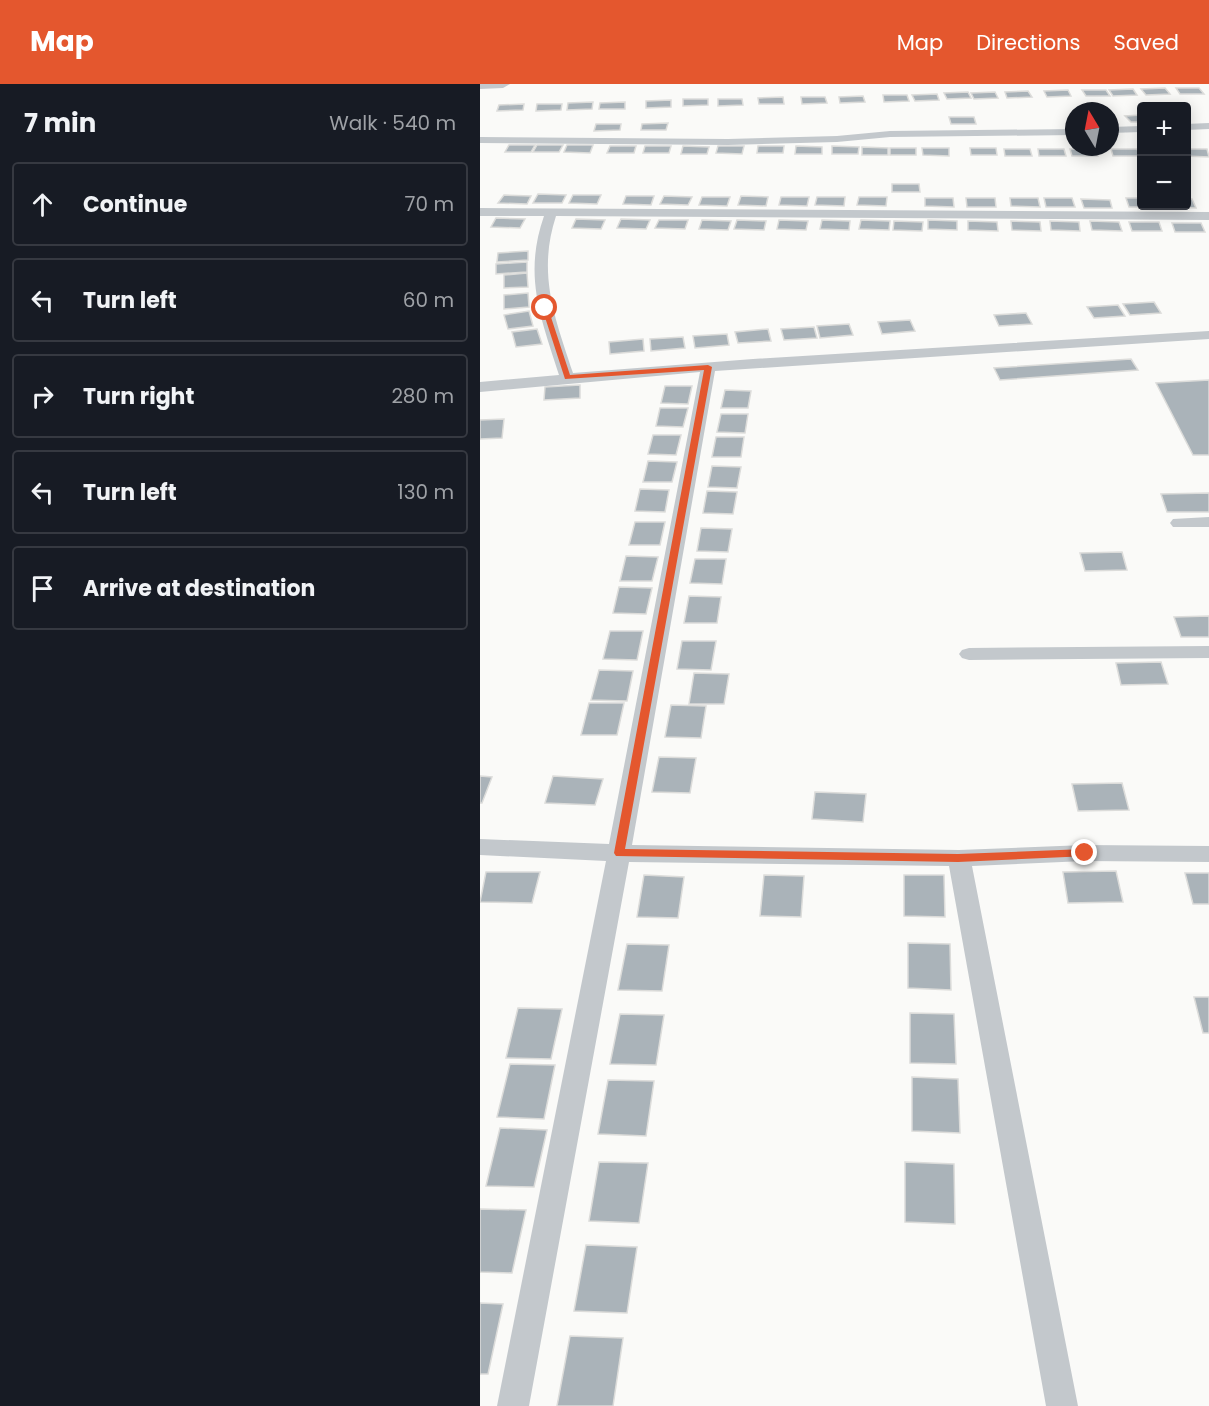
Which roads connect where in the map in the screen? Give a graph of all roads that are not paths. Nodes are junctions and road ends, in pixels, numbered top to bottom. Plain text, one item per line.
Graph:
1 (503, 84) edge
2 (480, 85) edge
3 (1209, 126) edge
4 (1191, 127) edge
5 (1137, 129) edge
6 (1119, 130) edge
7 (1065, 132) edge
8 (480, 140) edge
9 (480, 212) edge
10 (551, 213) junction
11 (1209, 216) edge
12 (1209, 335) edge
13 (708, 367) junction
14 (567, 377) junction
15 (480, 387) edge
16 (1209, 522) edge
17 (1179, 523) dead end
18 (1209, 652) edge
19 (969, 654) dead end
20 (480, 847) edge
21 (619, 853) junction
22 (1209, 854) edge
23 (958, 858) junction
24 (513, 1406) edge
25 (1062, 1406) edge

1 - 2 street
3 - 4 street
5 - 6 street
7 - 8 street
9 - 10 street
10 - 11 street
10 - 14 street
12 - 13 street
13 - 14 street
13 - 21 street
14 - 15 street
16 - 17 street
18 - 19 street
20 - 21 street
21 - 23 street
21 - 24 street
22 - 23 street
23 - 25 street

